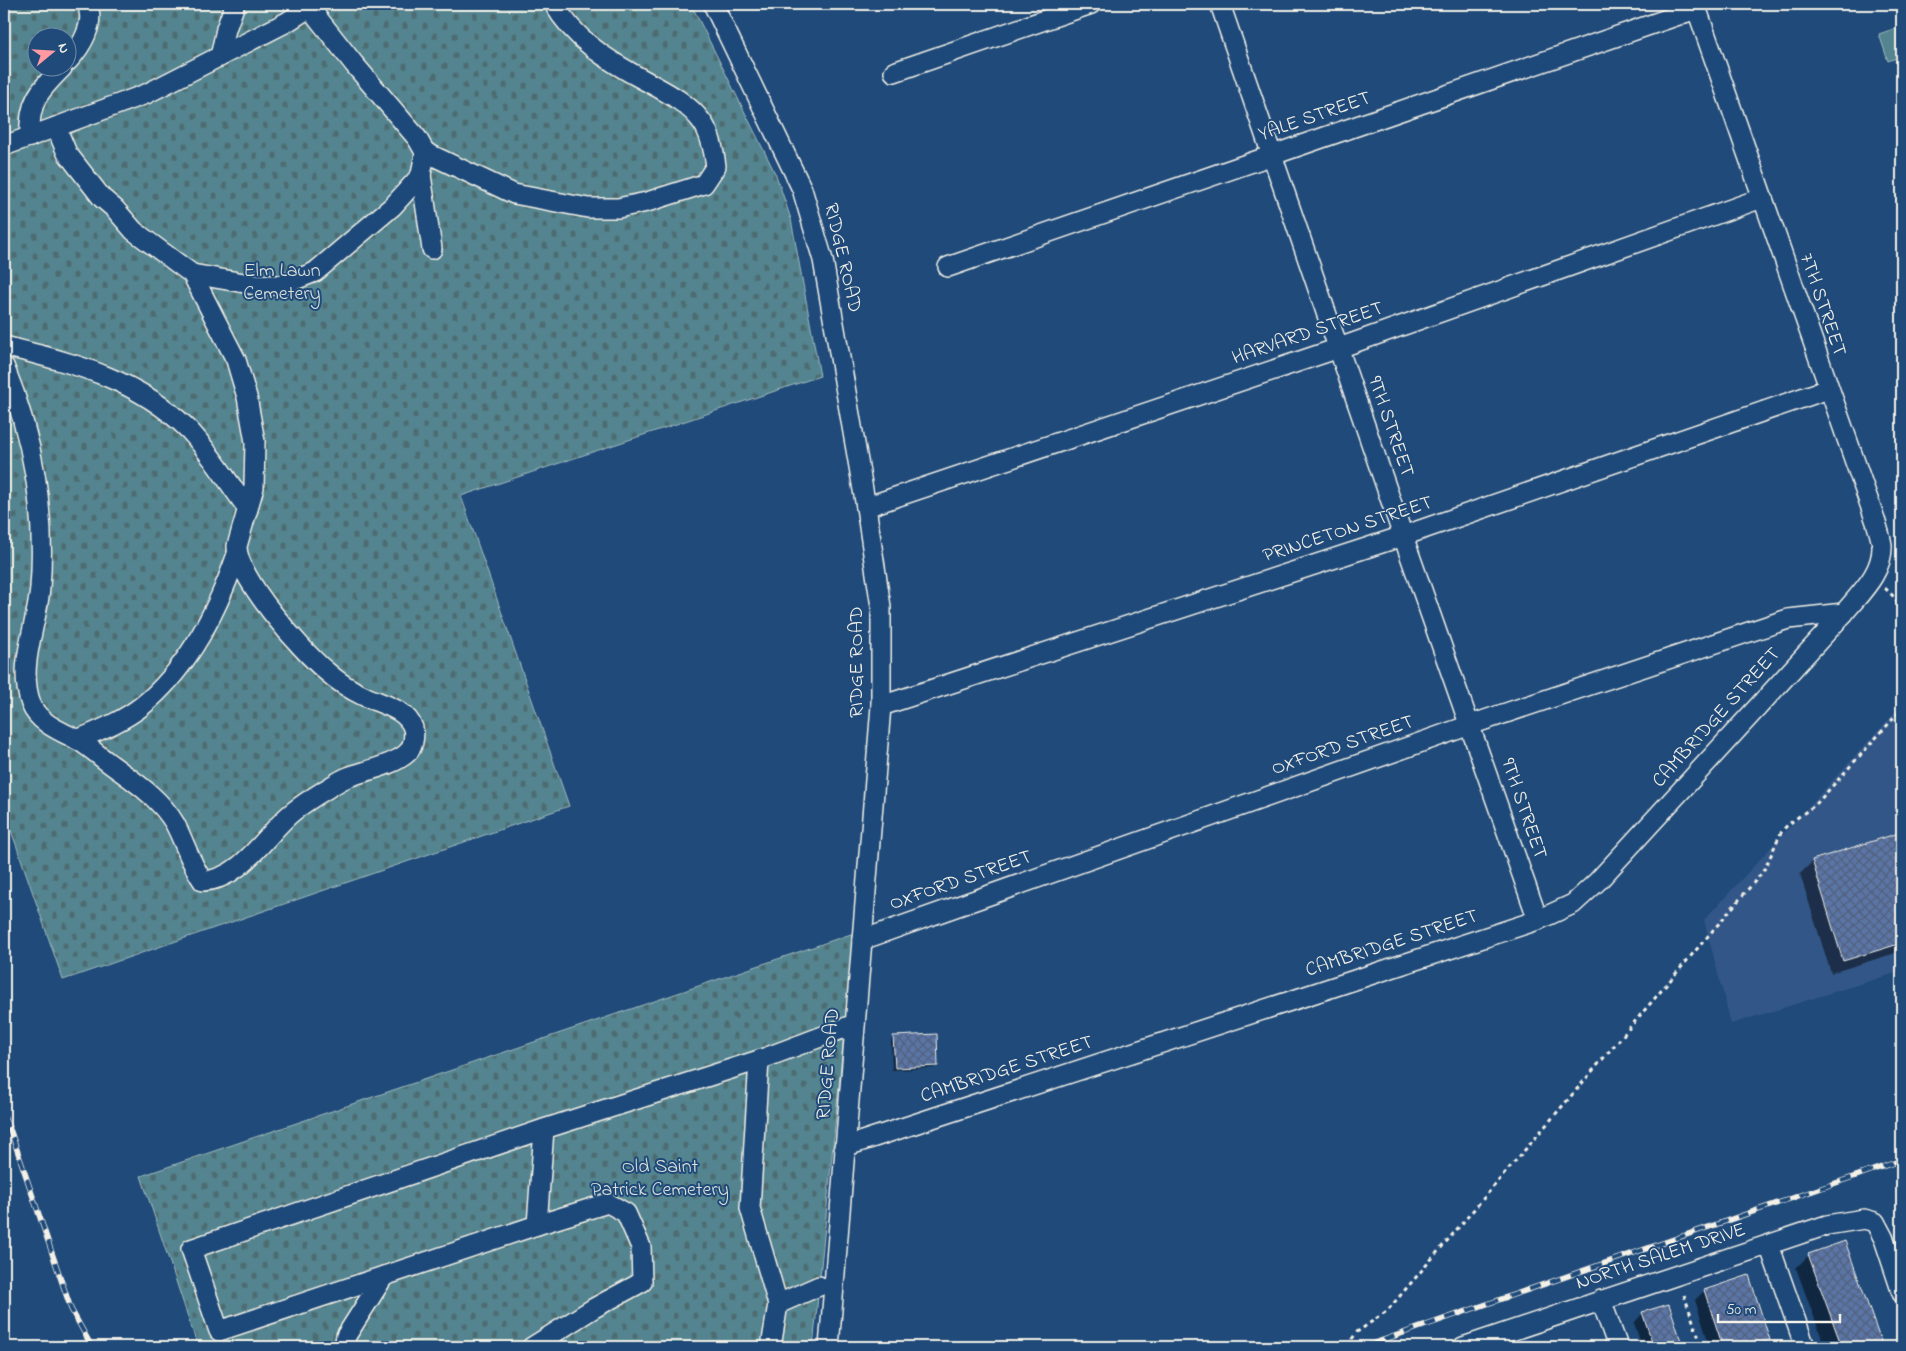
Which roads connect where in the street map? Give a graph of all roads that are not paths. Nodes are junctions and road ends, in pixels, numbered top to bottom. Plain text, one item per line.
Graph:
1 (87, 4) edge
2 (235, 4) edge
3 (554, 4) edge
4 (713, 4) edge
5 (1090, 4) edge
6 (1220, 4) edge
7 (312, 6) edge
8 (1695, 6) edge
9 (78, 48) edge
10 (220, 57) junction
11 (894, 72) dead end
12 (53, 78) edge
13 (56, 127) junction
14 (30, 137) junction
15 (4, 146) edge
16 (425, 152) junction
17 (1270, 156) junction
18 (421, 175) junction
19 (1762, 198) junction
20 (432, 249) dead end
21 (948, 267) dead end
22 (192, 274) junction
23 (4, 346) edge
24 (1339, 348) junction
25 (4, 366) edge
26 (1828, 389) junction
27 (866, 507) junction
28 (248, 509) junction
29 (1403, 536) junction
30 (237, 554) junction
31 (1844, 613) junction
32 (881, 706) junction
33 (1470, 725) junction
34 (77, 740) junction
35 (1538, 920) junction
36 (862, 940) junction
37 (855, 1024) junction
38 (759, 1060) junction
39 (544, 1129) junction
40 (844, 1147) junction
41 (537, 1226) junction
42 (1769, 1245) junction
43 (384, 1276) junction
44 (819, 1286) dead end
45 (1902, 1293) edge
46 (1601, 1300) junction
47 (778, 1304) junction
48 (344, 1347) edge
49 (532, 1347) edge
50 (771, 1347) edge
51 (829, 1347) edge
52 (1464, 1347) edge
53 (1618, 1347) edge
54 (1805, 1347) edge

1 - 9 street
2 - 10 street
3 - 16 street
4 - 27 street, RIDGE ROAD
5 - 11 street
6 - 17 street, 9TH STREET
7 - 10 street
7 - 16 street
8 - 17 street, YALE STREET
8 - 19 street, 7TH STREET
10 - 13 street
12 - 14 street
13 - 14 street
13 - 22 street
14 - 15 street
16 - 18 street
17 - 21 street, YALE STREET
17 - 24 street, 9TH STREET
18 - 20 street
18 - 22 street
19 - 24 street, HARVARD STREET
19 - 26 street, 7TH STREET
22 - 28 street
23 - 28 street
24 - 27 street, HARVARD STREET
24 - 29 street, 9TH STREET
25 - 34 street
26 - 29 street, PRINCETON STREET
26 - 31 street, 7TH STREET
27 - 32 street, RIDGE ROAD
28 - 30 street
29 - 32 street, PRINCETON STREET
29 - 33 street, 9TH STREET
30 - 34 street
30 - 34 street
31 - 33 street, OXFORD STREET
31 - 35 street, CAMBRIDGE STREET
32 - 36 street, RIDGE ROAD
33 - 35 street, 9TH STREET
33 - 36 street, OXFORD STREET
35 - 40 street, CAMBRIDGE STREET
36 - 37 street, RIDGE ROAD
37 - 38 street
37 - 40 street, RIDGE ROAD
38 - 39 street
38 - 47 street
39 - 41 street
39 - 43 street
40 - 51 street, RIDGE ROAD
41 - 43 street
41 - 49 street
42 - 45 street, NORTH SALEM DRIVE
42 - 46 street, NORTH SALEM DRIVE
42 - 54 street
43 - 48 street
44 - 47 street
46 - 52 street, NORTH SALEM DRIVE
46 - 53 street
47 - 50 street

